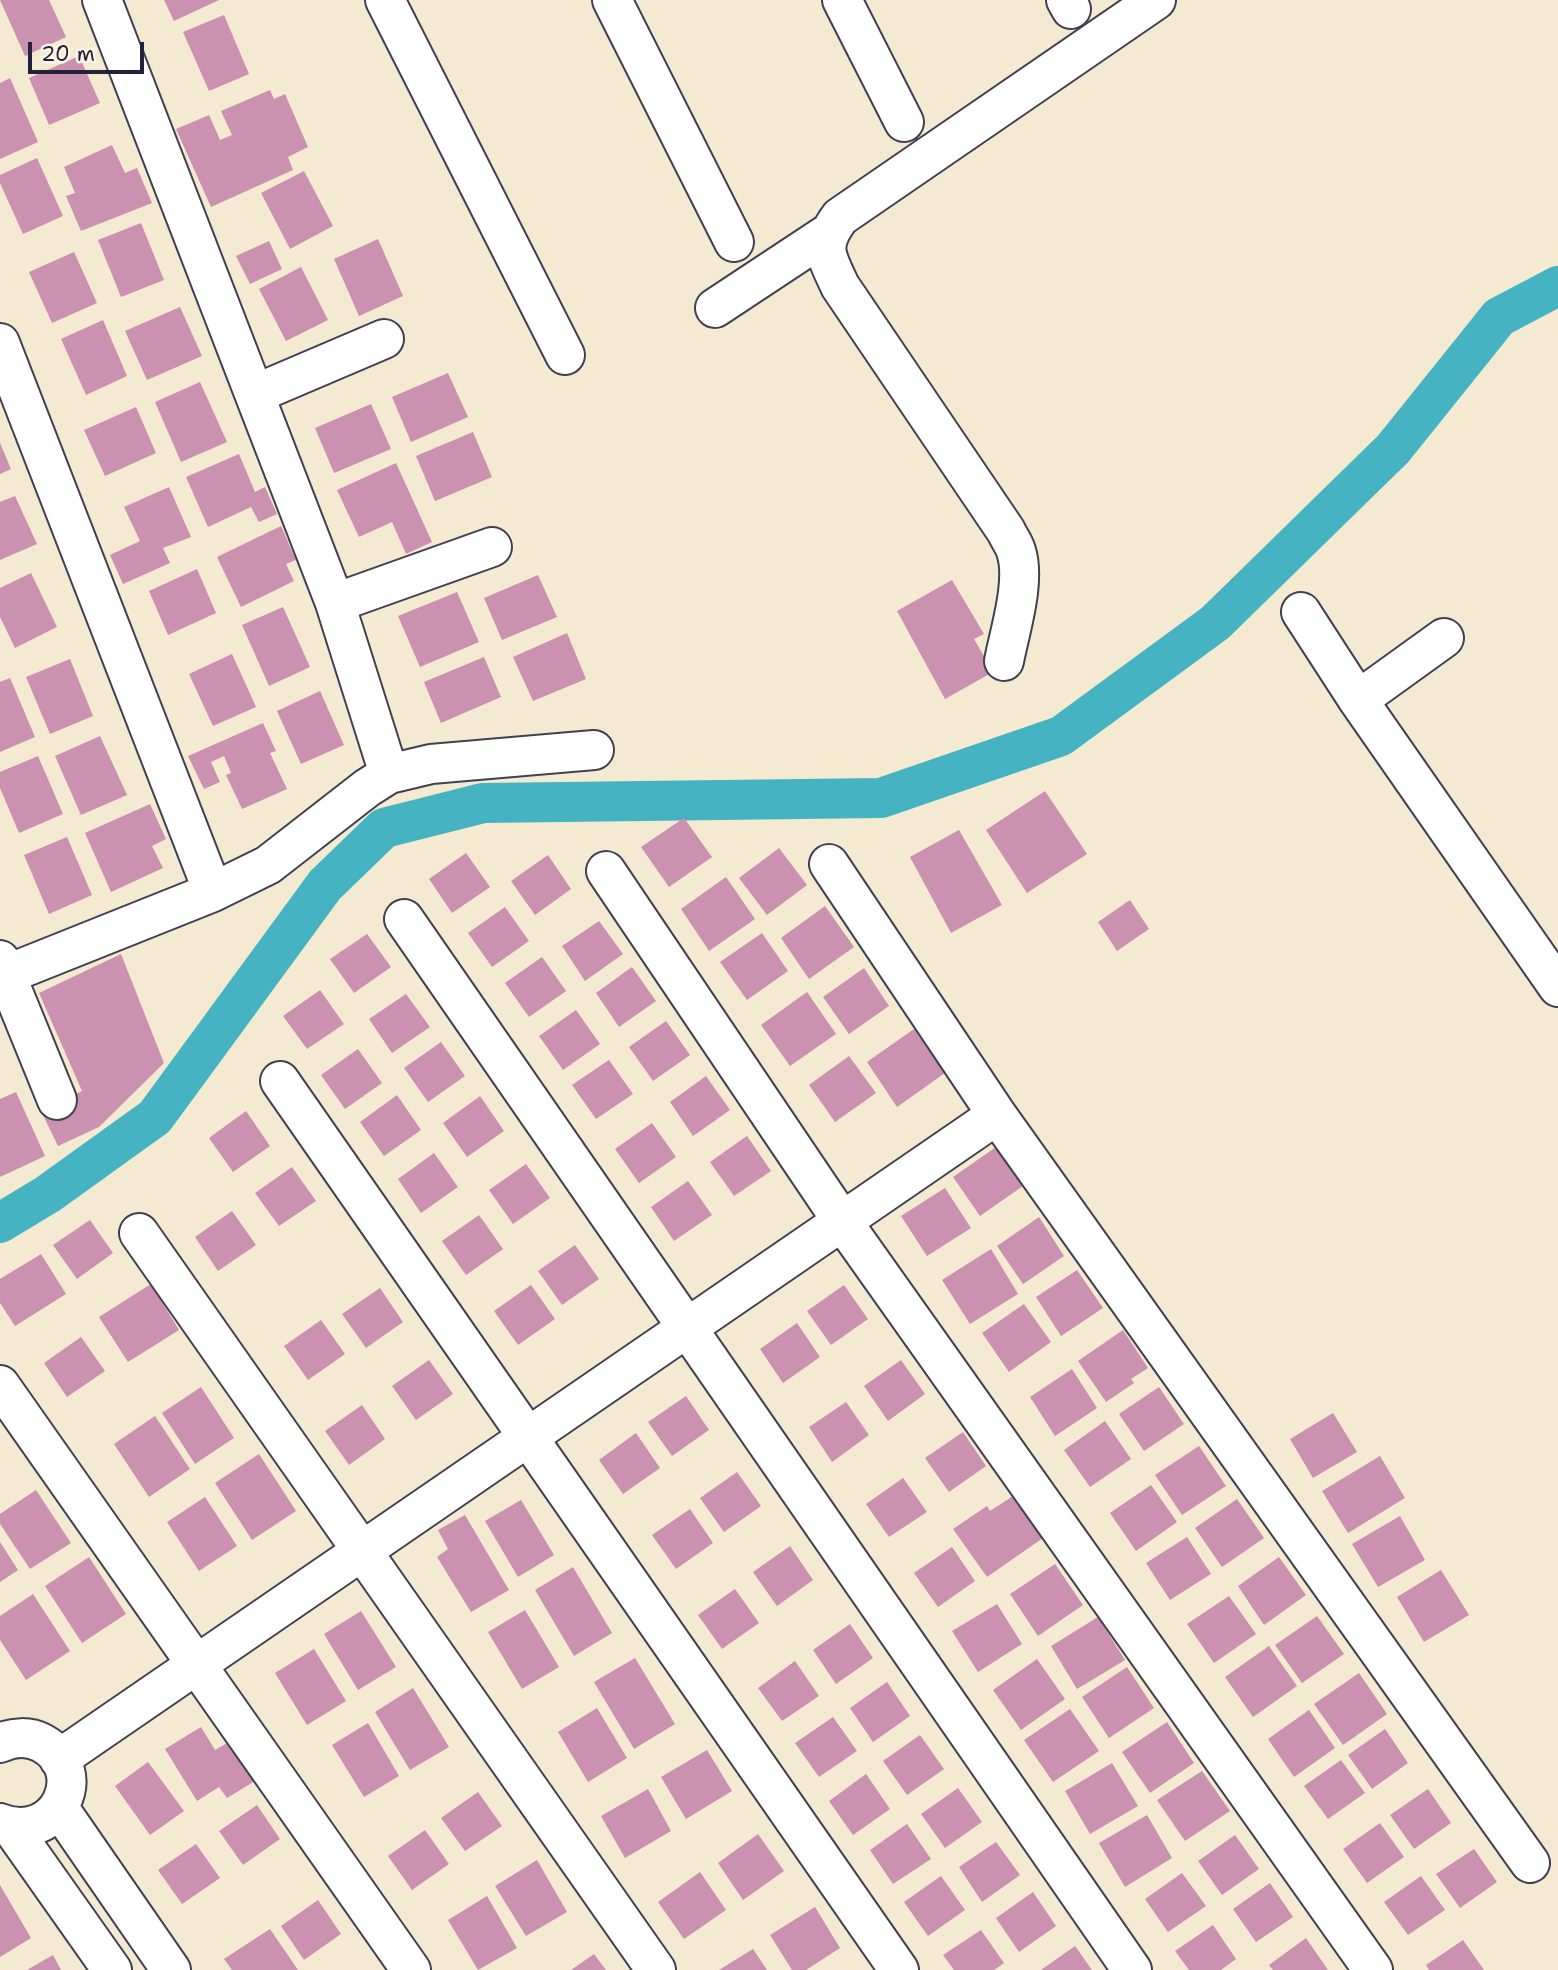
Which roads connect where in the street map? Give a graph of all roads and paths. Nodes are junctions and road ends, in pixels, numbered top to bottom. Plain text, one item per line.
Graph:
1 (102, 0) edge
2 (385, 0) edge
3 (612, 0) edge
4 (842, 0) edge
5 (1156, 0) edge
6 (904, 122) dead end
7 (827, 234) junction
8 (734, 242) dead end
9 (716, 309) dead end
10 (384, 340) dead end
11 (0, 343) edge
12 (565, 355) dead end
13 (255, 394) junction
14 (492, 547) dead end
15 (335, 603) junction
16 (1301, 612) dead end
17 (1444, 638) dead end
18 (1004, 661) dead end
19 (1358, 700) junction
20 (594, 750) dead end
21 (389, 774) junction
22 (829, 864) dead end
23 (606, 871) dead end
24 (213, 892) junction
25 (404, 919) dead end
26 (2, 970) edge
27 (1558, 987) edge
28 (280, 1081) dead end
29 (57, 1100) dead end
30 (997, 1115) junction
31 (842, 1222) junction
32 (139, 1233) dead end
33 (687, 1328) junction
34 (0, 1385) edge
35 (528, 1436) junction
36 (362, 1551) junction
37 (197, 1664) junction
38 (3, 1737) edge
39 (59, 1759) junction
40 (59, 1808) junction
41 (6, 1825) edge
42 (1530, 1863) dead end
43 (112, 1970) edge
44 (171, 1970) edge
45 (411, 1970) edge
46 (656, 1970) edge
47 (900, 1970) edge
48 (1132, 1970) edge
49 (1373, 1970) edge

1 - 13 street
2 - 12 street
3 - 8 street
4 - 6 street
5 - 7 street
7 - 9 street
7 - 18 street
10 - 13 street
11 - 24 street
13 - 15 street
14 - 15 street
15 - 21 street
16 - 19 street
17 - 19 street
19 - 27 street
20 - 21 street
21 - 24 street
22 - 30 street
23 - 31 street
24 - 26 street
25 - 33 street
26 - 29 street
28 - 35 street
30 - 31 street
30 - 42 street
31 - 33 street
31 - 49 street
32 - 36 street
33 - 35 street
33 - 48 street
34 - 37 street
35 - 36 street
35 - 47 street
36 - 37 street
36 - 46 street
37 - 39 street
37 - 45 street
38 - 39 street
39 - 40 street
40 - 41 street
40 - 44 street
41 - 43 street

